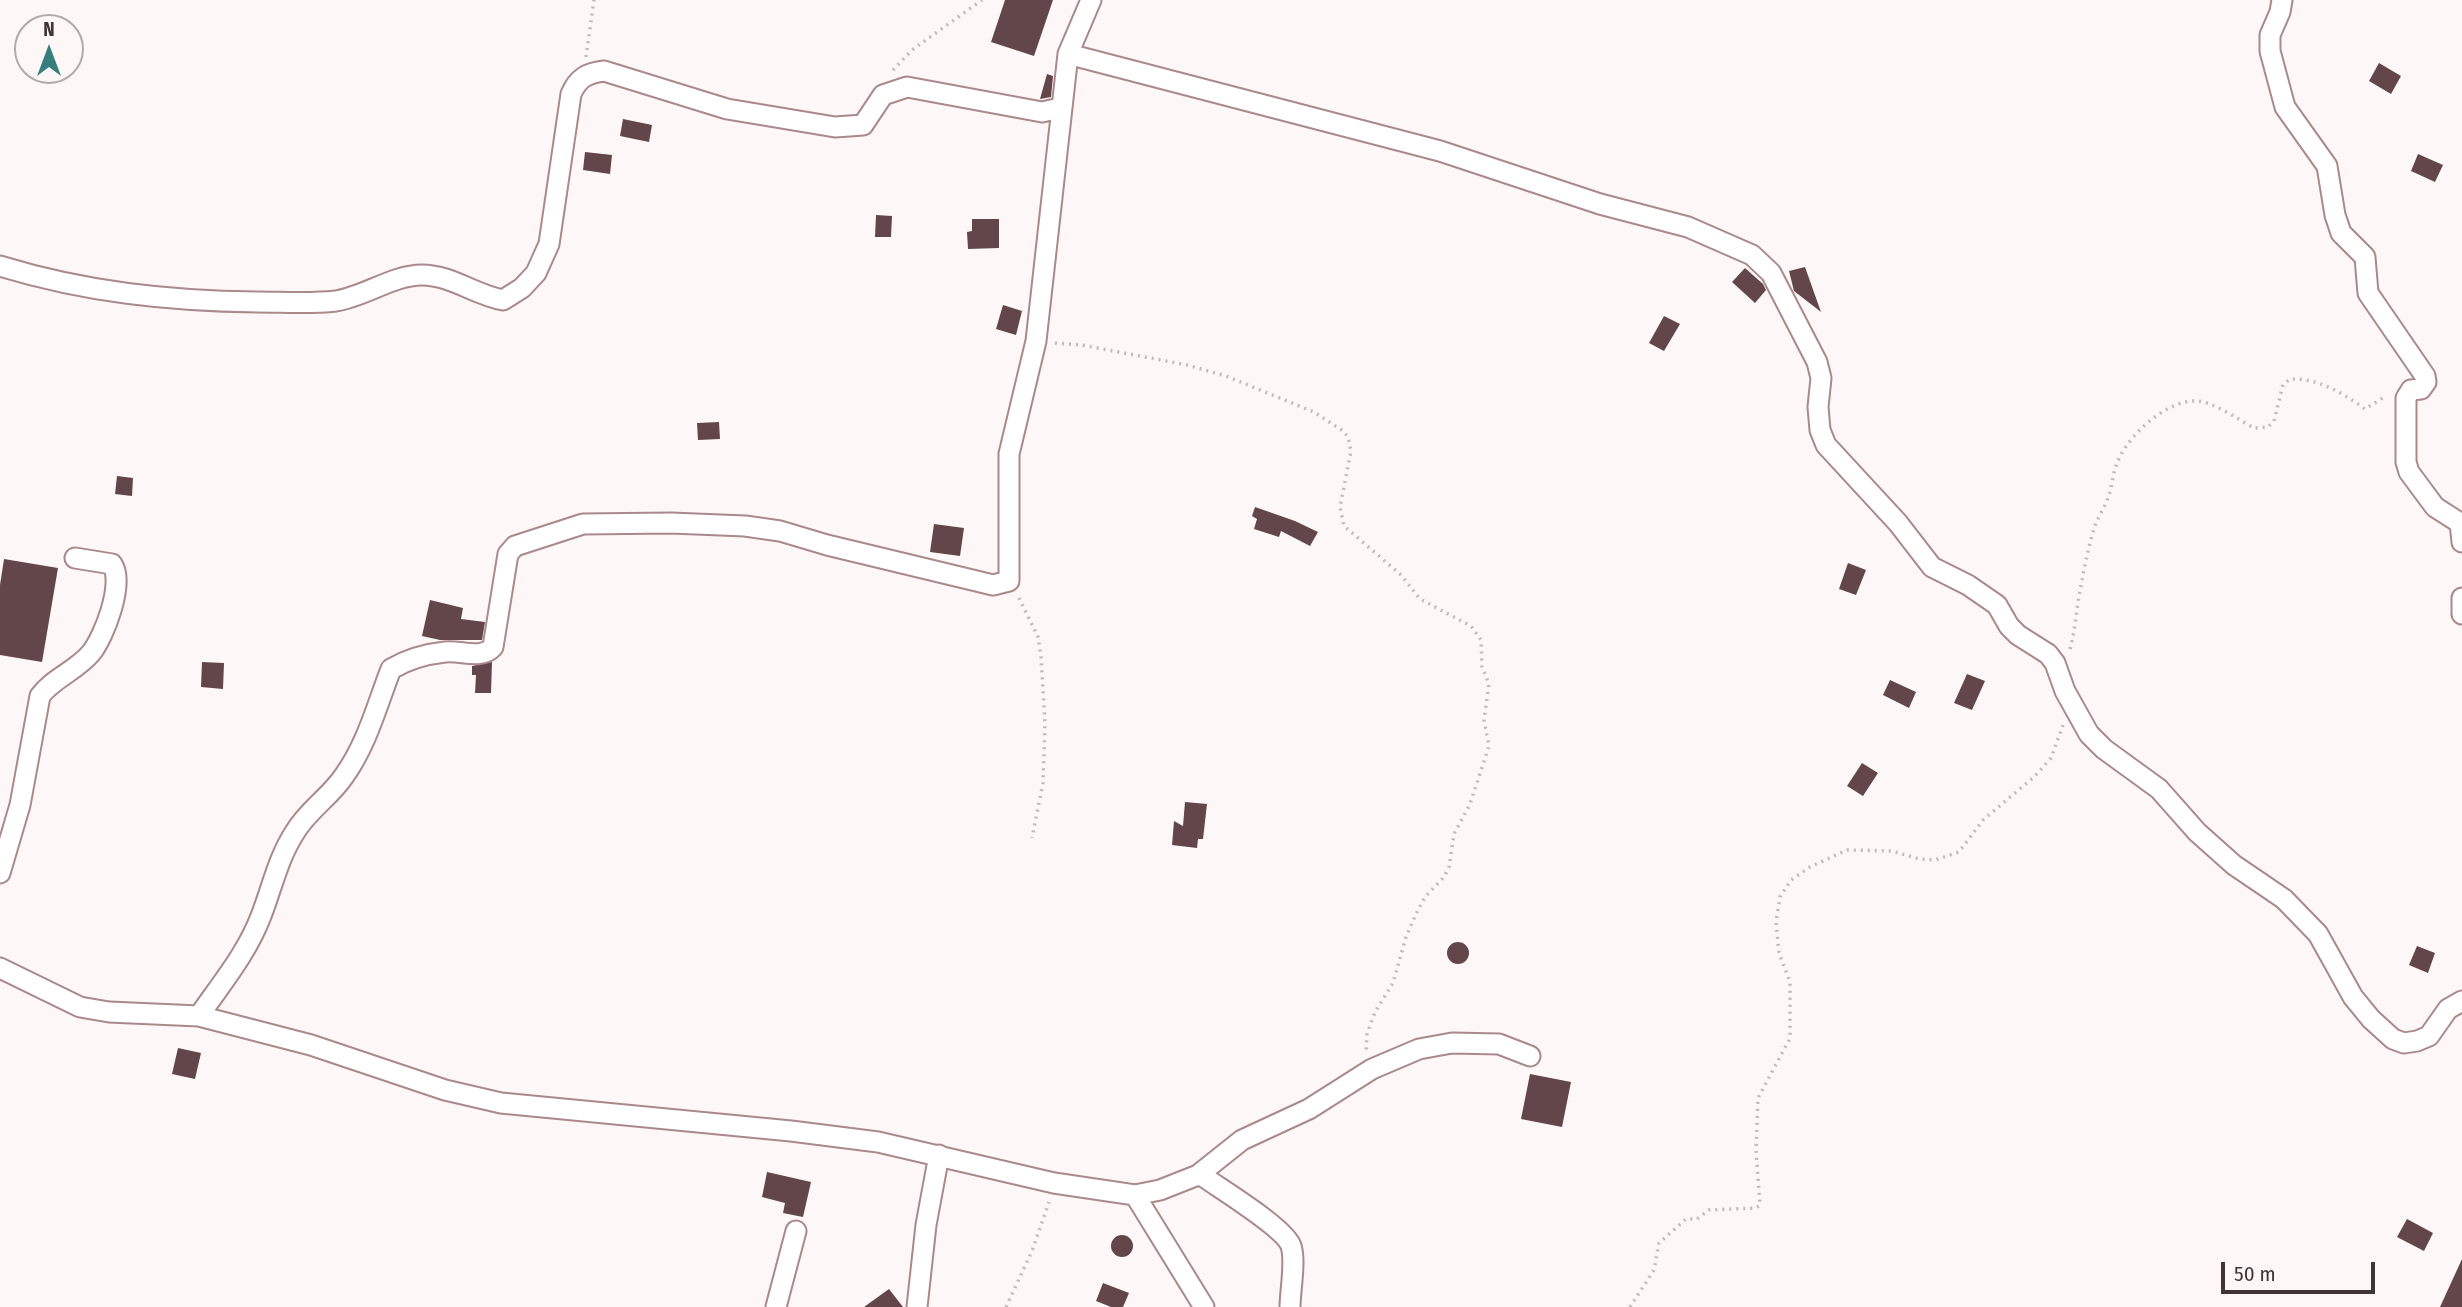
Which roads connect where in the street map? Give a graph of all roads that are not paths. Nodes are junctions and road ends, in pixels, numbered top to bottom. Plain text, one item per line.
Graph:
1 (1091, 0) edge
2 (2281, 0) edge
3 (1068, 54) junction
4 (1060, 108) junction
5 (0, 266) edge
6 (2462, 542) edge
7 (75, 558) dead end
8 (2462, 598) edge
9 (2462, 614) edge
10 (0, 873) edge
11 (0, 968) edge
12 (2462, 1001) edge
13 (199, 1016) junction
14 (1530, 1056) dead end
15 (939, 1155) junction
16 (1198, 1175) junction
17 (1135, 1195) junction
18 (796, 1231) dead end
19 (776, 1307) edge
20 (917, 1307) edge
21 (1204, 1307) edge
22 (1290, 1307) edge

1 - 3 street
2 - 6 street
3 - 4 street
3 - 12 street
4 - 5 street
4 - 13 street
7 - 10 street
8 - 9 street
11 - 13 street
13 - 15 street
14 - 16 street
15 - 17 street
15 - 20 street
16 - 17 street
16 - 22 street
17 - 21 street
18 - 19 street

